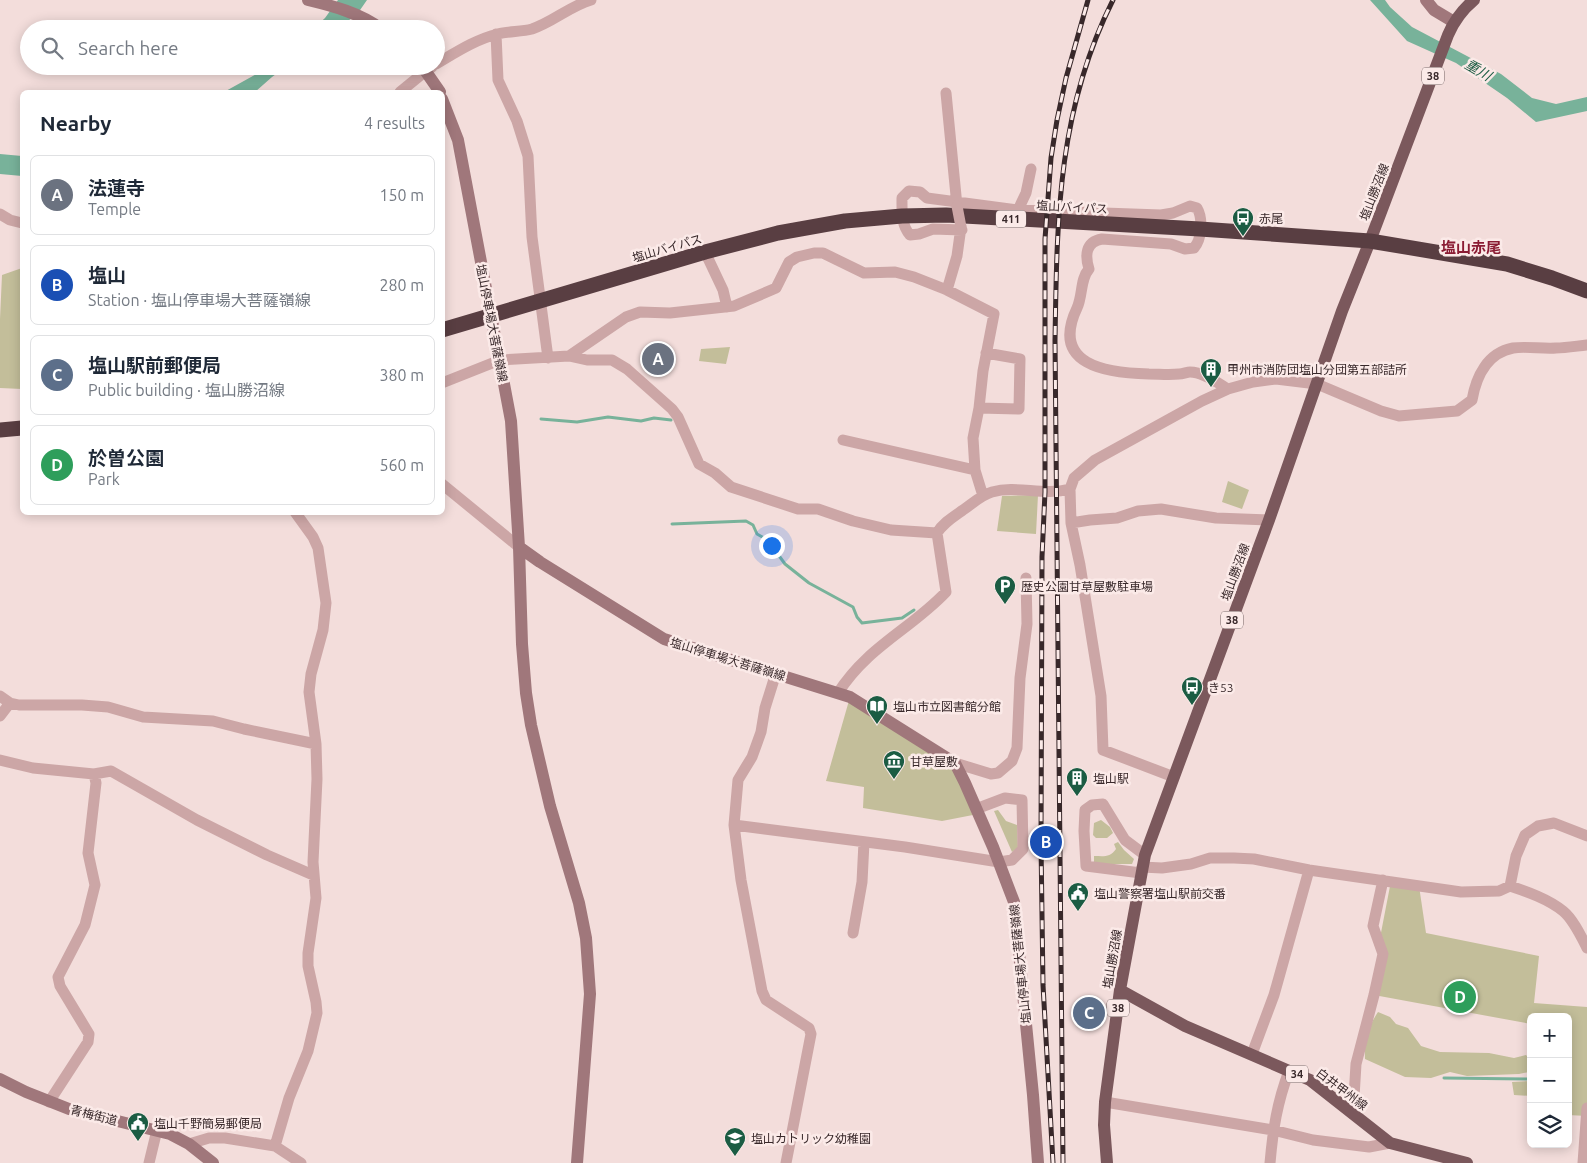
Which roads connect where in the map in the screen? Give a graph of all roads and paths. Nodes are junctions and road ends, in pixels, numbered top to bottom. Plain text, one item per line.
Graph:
1 (308, 0) edge
2 (591, 0) edge
3 (1426, 0) edge
4 (1474, 0) edge
5 (365, 20) edge
6 (1454, 22) junction
7 (496, 34) junction
8 (445, 59) edge
9 (421, 75) edge
10 (428, 75) edge
11 (402, 90) edge
12 (439, 90) edge
13 (946, 93) dead end
14 (445, 107) edge
15 (1031, 169) dead end
16 (957, 204) junction
17 (1018, 210) junction
18 (0, 214) edge
19 (902, 216) junction
20 (20, 222) edge
21 (962, 228) junction
22 (1200, 229) junction
23 (1370, 241) junction
24 (705, 252) junction
25 (947, 290) junction
26 (1587, 291) edge
27 (540, 301) junction
28 (727, 307) junction
29 (491, 315) junction
30 (445, 329) edge
31 (1587, 345) edge
32 (986, 353) junction
33 (569, 356) junction
34 (548, 358) junction
35 (500, 360) junction
36 (445, 382) edge
37 (1317, 384) junction
38 (1228, 389) junction
39 (979, 408) junction
40 (20, 428) edge
41 (0, 430) edge
42 (843, 440) dead end
43 (975, 470) junction
44 (445, 486) edge
45 (1070, 489) junction
46 (983, 496) junction
47 (297, 515) edge
48 (1269, 520) junction
49 (1071, 523) junction
50 (937, 533) junction
51 (519, 547) junction
52 (1026, 578) dead end
53 (776, 673) junction
54 (838, 693) junction
55 (5, 700) edge
56 (0, 716) edge
57 (316, 744) junction
58 (0, 760) edge
59 (955, 763) junction
60 (94, 774) junction
61 (1174, 776) junction
62 (976, 809) junction
63 (734, 825) junction
64 (1587, 836) edge
65 (864, 842) junction
66 (999, 862) junction
67 (1143, 865) junction
68 (1309, 870) junction
69 (313, 875) junction
70 (1383, 880) junction
71 (1510, 886) junction
72 (853, 933) dead end
73 (1587, 948) edge
74 (1120, 990) junction
75 (1252, 1054) junction
76 (1289, 1071) junction
77 (0, 1079) edge
78 (49, 1102) junction
79 (1105, 1102) junction
80 (1587, 1108) edge
81 (1353, 1114) junction
82 (157, 1130) junction
83 (1273, 1130) junction
84 (1390, 1143) junction
85 (190, 1144) junction
86 (275, 1146) junction
87 (149, 1163) edge
88 (213, 1163) edge
89 (301, 1163) edge
90 (577, 1163) edge
91 (786, 1163) edge
92 (1038, 1163) edge
93 (1107, 1163) edge
94 (1270, 1163) edge
95 (1467, 1163) edge
96 (1583, 1163) edge

1 - 5 main road
2 - 7 street
3 - 6 main road
4 - 6 main road, 38
6 - 23 main road, 塩山勝沼線 / 38
7 - 8 street
7 - 27 street
9 - 11 street
10 - 12 main road, bridge
13 - 16 street
14 - 29 main road, 塩山停車場大菩薩嶺線
15 - 17 street
16 - 17 street
16 - 19 street
16 - 21 street, bridge
17 - 22 street
18 - 20 street
19 - 21 street
19 - 22 highway, 塩山バイパス / 411
19 - 24 highway, 塩山バイパス / 411
21 - 25 street
22 - 23 highway, 塩山バイパス / 411
22 - 38 street
23 - 26 highway, 塩山バイパス / 411
23 - 37 main road, 塩山勝沼線 / 38
24 - 27 highway, 塩山バイパス / 411
24 - 28 street
25 - 28 street
25 - 32 street
27 - 29 highway, 塩山バイパス / 411
27 - 34 street
28 - 33 street
29 - 30 highway, 塩山バイパス / 411
29 - 35 main road, 塩山停車場大菩薩嶺線
31 - 37 street
32 - 39 street
32 - 39 street
33 - 34 street
33 - 50 street
34 - 35 street
35 - 36 street
35 - 51 main road, 塩山停車場大菩薩嶺線
37 - 38 street
37 - 48 main road, 塩山勝沼線 / 38
38 - 45 street
39 - 43 street
40 - 41 highway
42 - 43 street
43 - 46 street
44 - 51 street
45 - 46 street
45 - 49 street
46 - 50 street
47 - 57 street
48 - 49 street
48 - 61 main road, 塩山勝沼線 / 38
49 - 61 street
50 - 54 street
51 - 53 main road, 塩山停車場大菩薩嶺線
51 - 90 main road
52 - 59 street
53 - 54 main road, 塩山停車場大菩薩嶺線
53 - 63 street
54 - 59 main road, 塩山停車場大菩薩嶺線
55 - 56 street
55 - 57 street
57 - 69 street
58 - 60 street
59 - 62 main road, 塩山停車場大菩薩嶺線
60 - 69 street
60 - 78 street
61 - 67 main road, 塩山勝沼線 / 38
62 - 66 main road, 塩山停車場大菩薩嶺線
62 - 66 street
63 - 65 street
63 - 91 street
64 - 71 street
65 - 66 street
65 - 72 street
66 - 92 main road, 塩山停車場大菩薩嶺線
67 - 67 street
67 - 68 street
67 - 74 main road, 塩山勝沼線 / 38
68 - 70 street
68 - 75 street
69 - 86 street
70 - 71 street
70 - 81 street
71 - 73 street
74 - 75 main road, 白井甲州線 / 34
74 - 79 main road, 塩山勝沼線 / 38
75 - 76 main road, 白井甲州線 / 34
76 - 81 main road, 白井甲州線 / 34
76 - 83 street
77 - 78 main road, 青梅街道
78 - 82 main road, 青梅街道
79 - 83 street
79 - 93 main road, 塩山勝沼線 / 38
80 - 96 street
81 - 84 main road, 白井甲州線 / 34
82 - 85 main road, 青梅街道
82 - 87 street
83 - 84 street
83 - 94 street
84 - 95 main road, 白井甲州線 / 34
85 - 86 street
85 - 88 main road, 青梅街道
86 - 89 street

